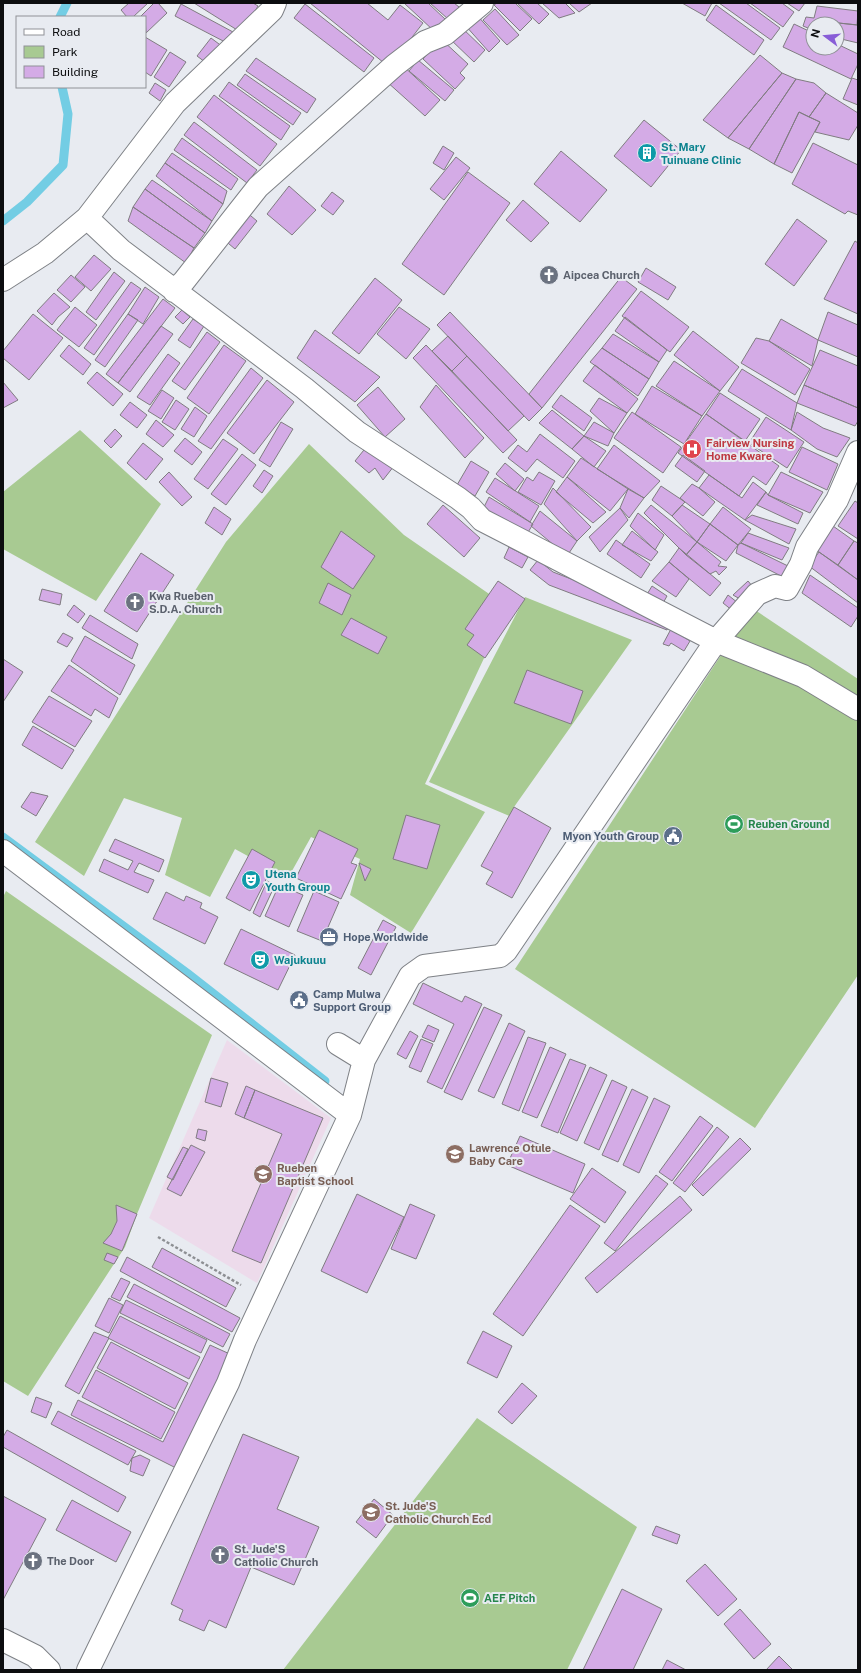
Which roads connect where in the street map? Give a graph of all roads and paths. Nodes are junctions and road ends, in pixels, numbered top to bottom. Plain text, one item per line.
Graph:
1 (275, 3) edge
2 (482, 3) edge
3 (87, 218) junction
4 (3, 280) edge
5 (174, 291) junction
6 (858, 452) edge
7 (716, 641) junction
8 (858, 709) edge
9 (3, 851) edge
10 (338, 1044) dead end
11 (364, 1060) junction
12 (350, 1115) junction
13 (158, 1237) dead end
14 (266, 1296) junction
15 (3, 1640) edge
16 (37, 1666) edge
17 (88, 1670) edge

1 - 3 street
2 - 5 street
3 - 4 street
3 - 5 street
5 - 7 street
6 - 7 street
7 - 8 street
7 - 11 street
9 - 12 street
10 - 11 street
11 - 12 street
12 - 14 street
13 - 14 path
14 - 17 street
15 - 16 street

